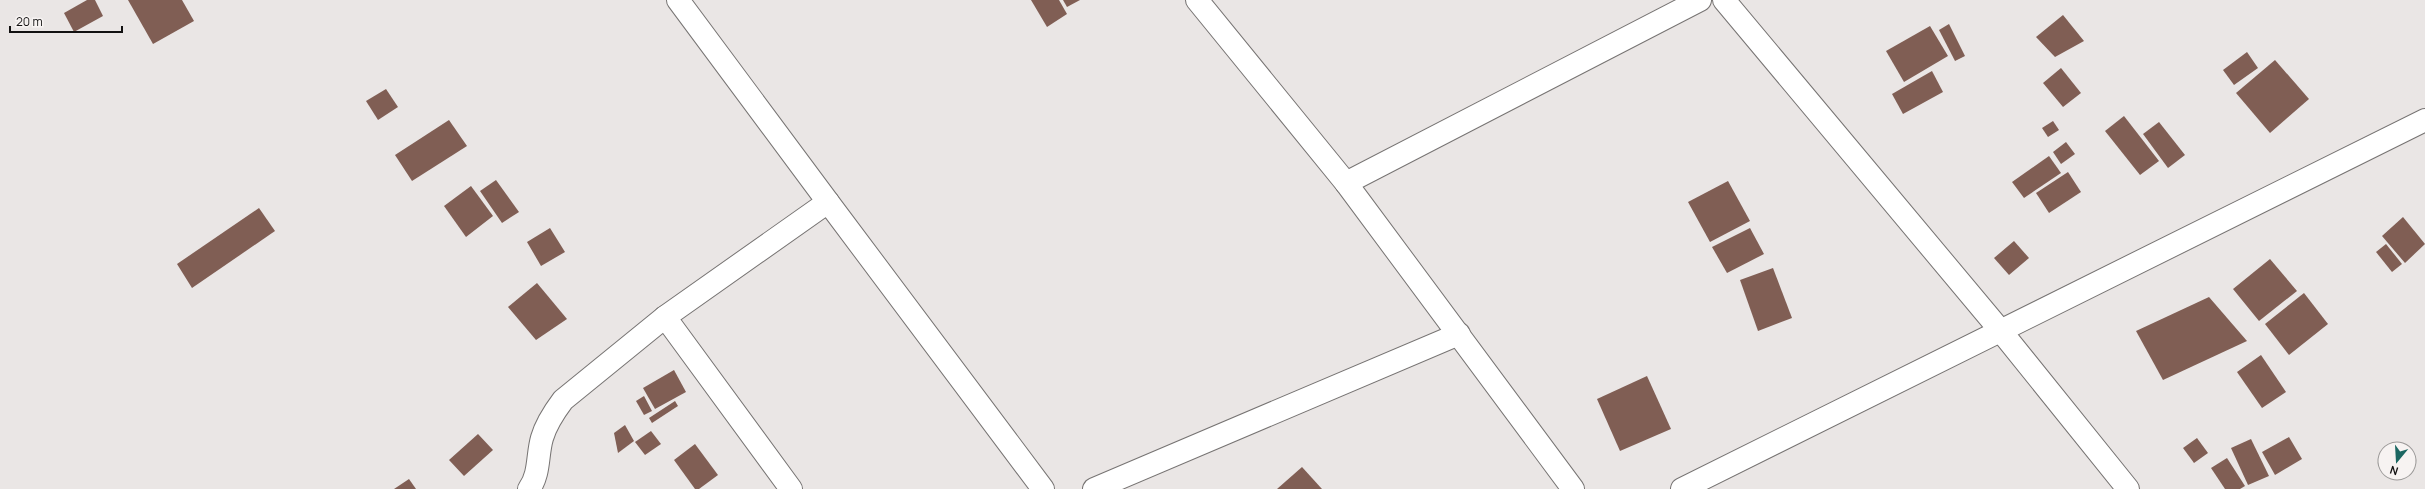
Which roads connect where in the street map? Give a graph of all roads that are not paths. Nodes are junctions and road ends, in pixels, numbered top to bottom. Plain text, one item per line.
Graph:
1 (678, 0) edge
2 (1198, 0) edge
3 (1700, 0) edge
4 (1724, 0) edge
5 (2425, 120) edge
6 (1346, 183) junction
7 (828, 202) junction
8 (665, 317) junction
9 (2000, 330) junction
10 (1459, 334) junction
11 (529, 489) edge
12 (791, 489) edge
13 (1043, 489) edge
14 (1094, 489) edge
15 (1573, 489) edge
16 (1682, 489) edge
17 (2128, 489) edge

1 - 7 street
2 - 6 street
3 - 6 street
4 - 9 street
5 - 9 street
6 - 10 street
7 - 8 street
7 - 13 street
8 - 11 street
8 - 12 street
9 - 16 street
9 - 17 street
10 - 14 street
10 - 15 street

